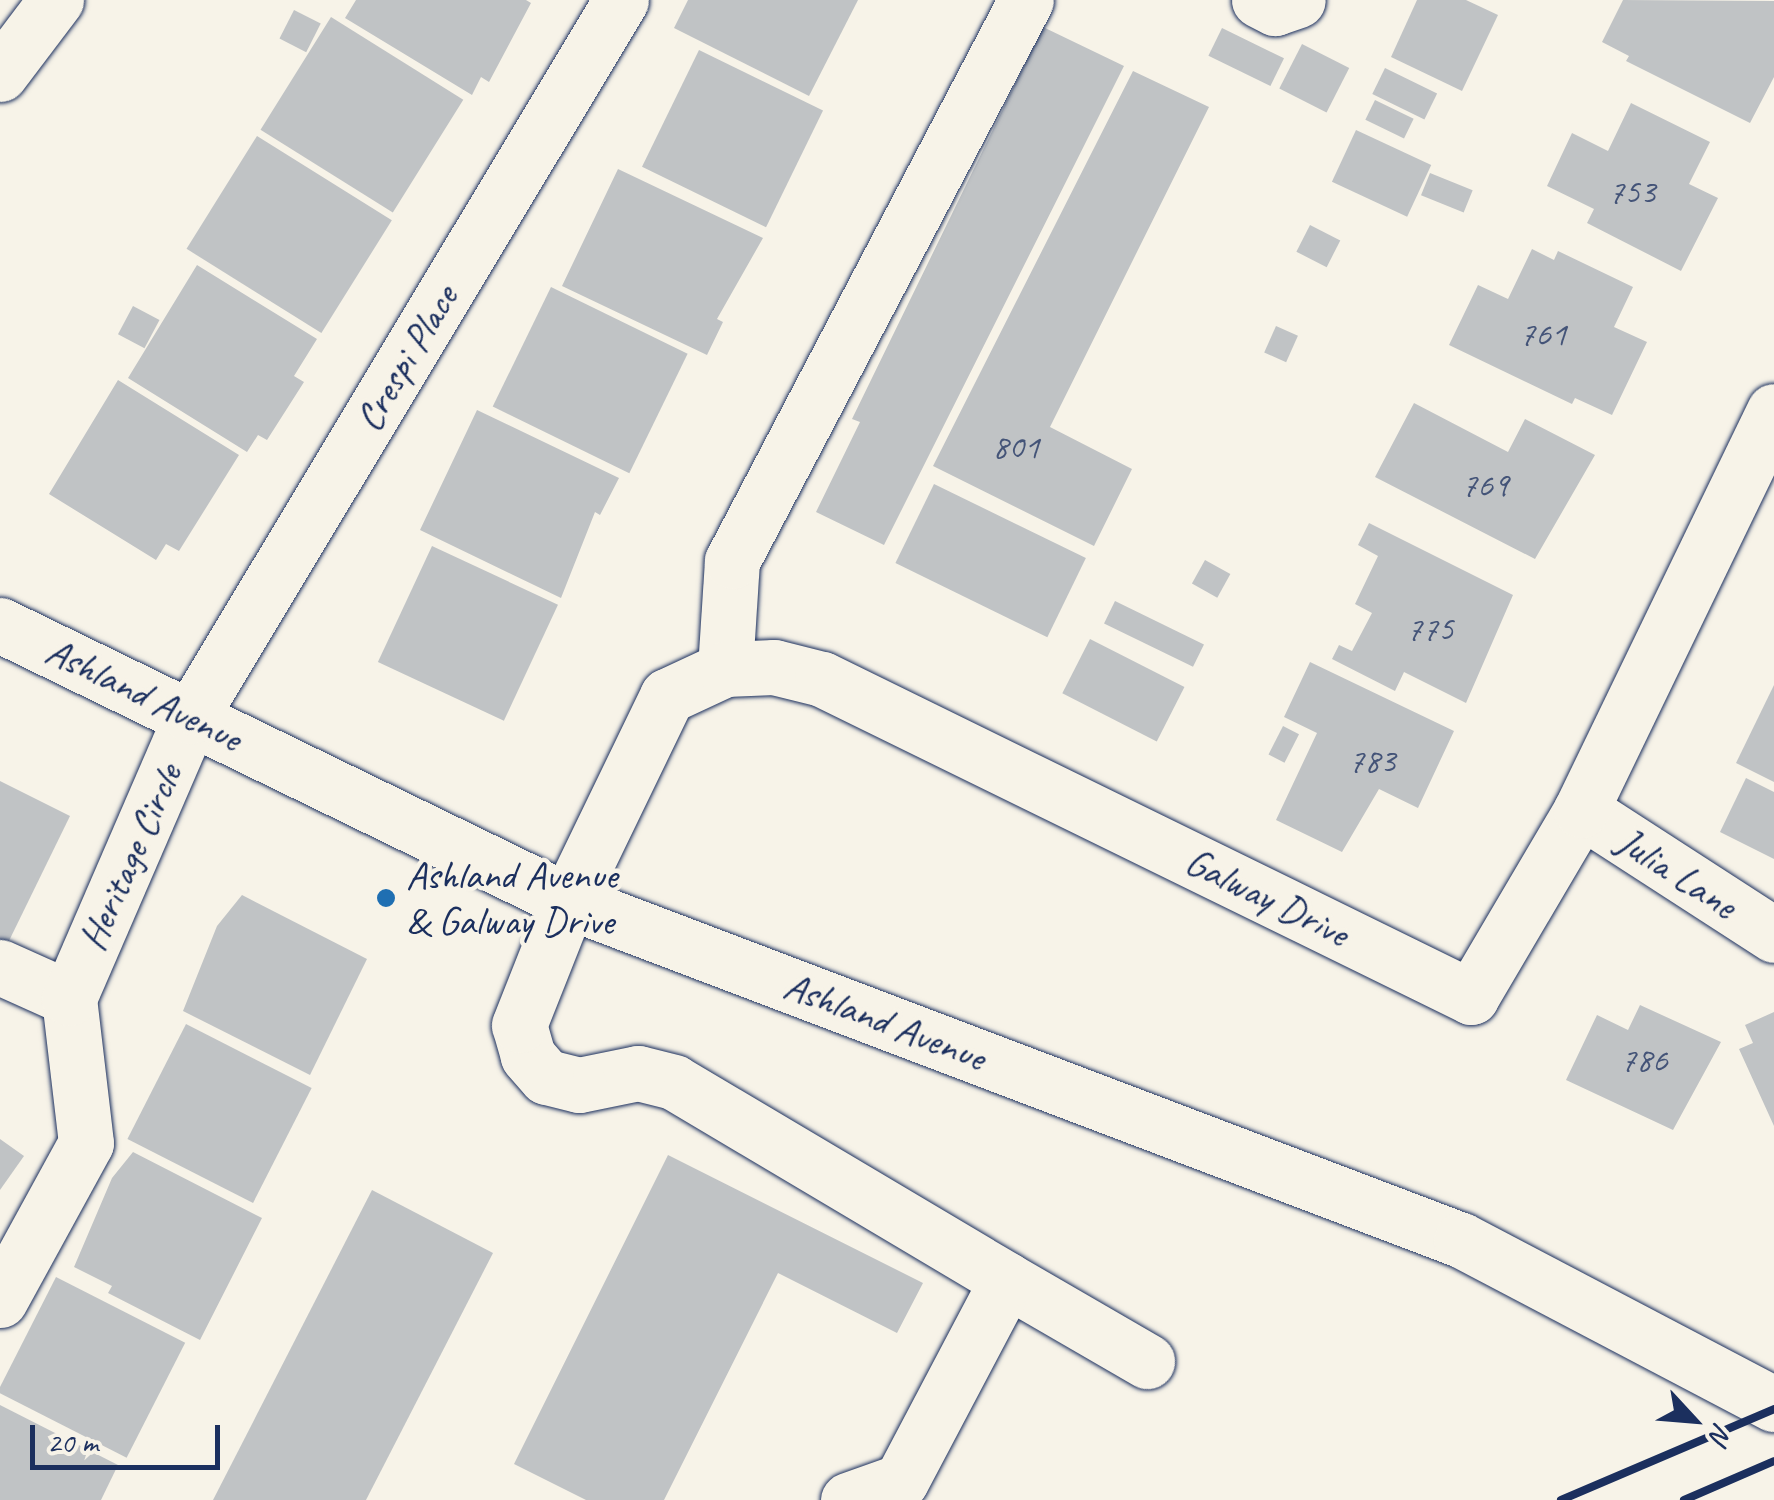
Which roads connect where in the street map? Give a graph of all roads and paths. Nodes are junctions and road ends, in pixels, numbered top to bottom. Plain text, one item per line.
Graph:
1 (56, 0) edge
2 (621, 0) edge
3 (1026, 0) edge
4 (1259, 0) edge
5 (1298, 0) edge
6 (0, 74) edge
7 (1774, 411) edge
8 (0, 625) edge
9 (726, 669) junction
10 (191, 716) junction
11 (1581, 810) junction
12 (568, 900) junction
13 (1774, 935) edge
14 (0, 967) edge
15 (69, 998) junction
16 (1007, 1280) junction
17 (0, 1300) edge
18 (1147, 1361) dead end
19 (1774, 1404) edge
20 (848, 1500) edge

1 - 6 main road
2 - 10 main road, Crespi Place
3 - 9 main road
4 - 5 main road
7 - 11 main road, Galway Drive
8 - 10 main road, Ashland Avenue
9 - 11 main road, Galway Drive
9 - 12 main road, Galway Drive
10 - 12 main road, Ashland Avenue
10 - 15 main road, Heritage Circle
11 - 13 main road, Julia Lane
12 - 16 main road, Galway Drive
12 - 19 main road, Ashland Avenue
14 - 15 main road, Heritage Circle
15 - 17 main road, Heritage Circle
16 - 18 main road
16 - 20 main road

